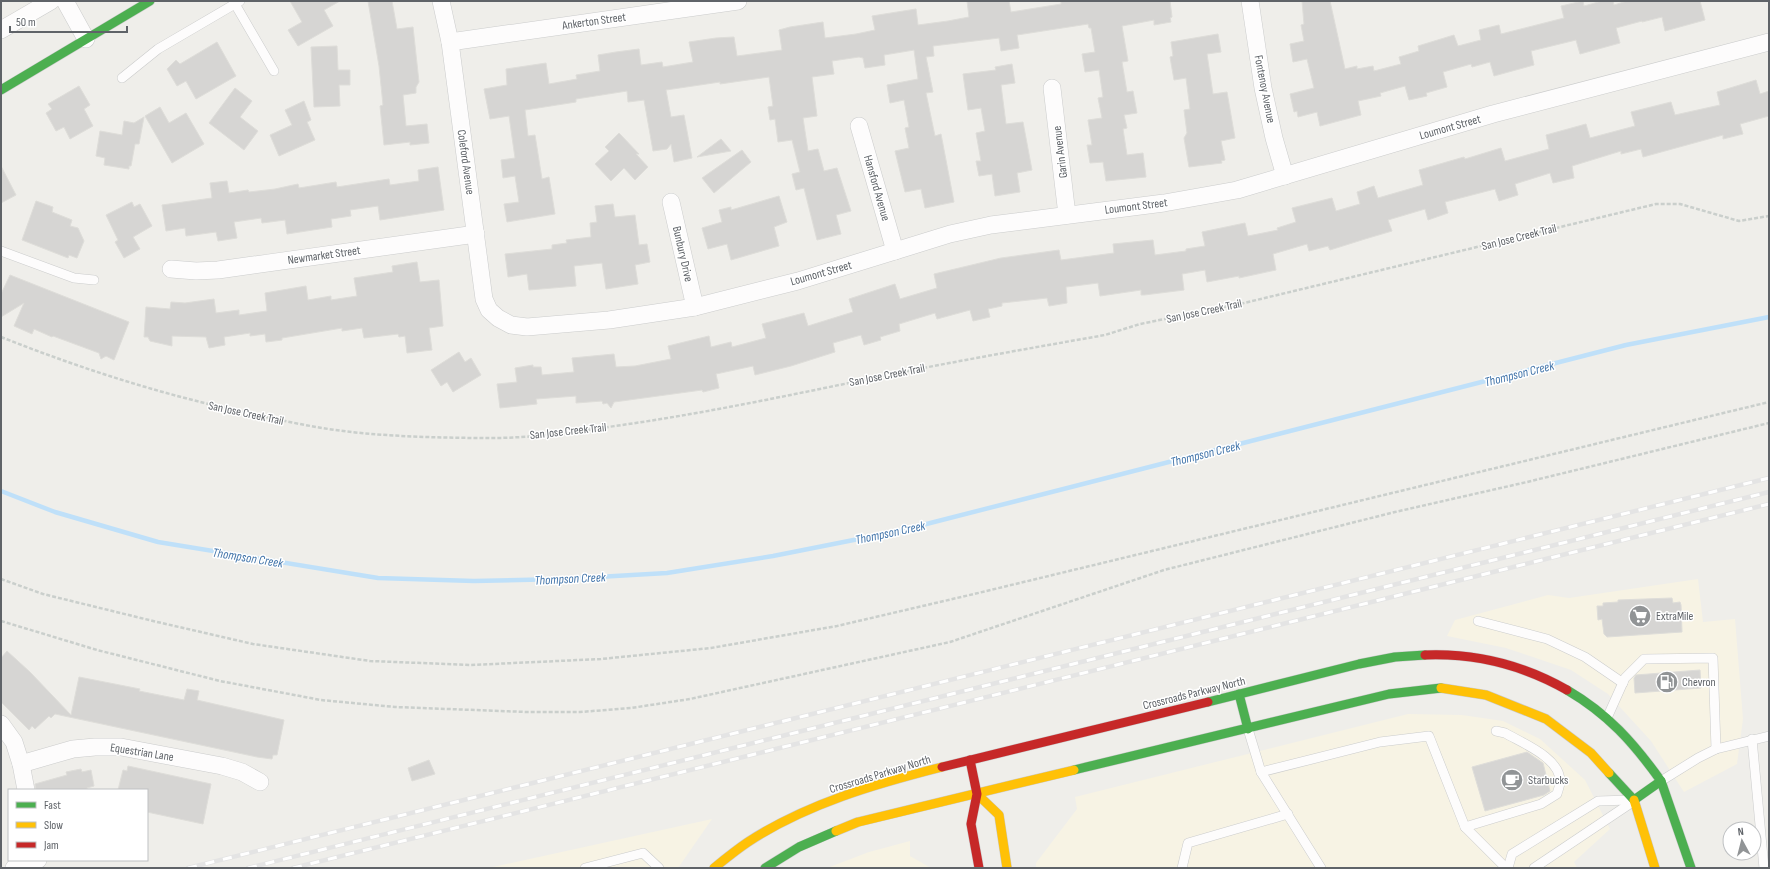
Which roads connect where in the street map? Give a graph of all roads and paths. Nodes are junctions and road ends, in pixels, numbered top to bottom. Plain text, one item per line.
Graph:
1 (51, 1) edge
2 (65, 1) edge
3 (150, 1) edge
4 (441, 1) edge
5 (738, 1) edge
6 (1250, 1) edge
7 (237, 3) edge
8 (648, 7) edge
9 (1, 30) edge
10 (86, 39) junction
11 (450, 42) junction
12 (1769, 42) edge
13 (274, 71) dead end
14 (122, 78) dead end
15 (1052, 88) dead end
16 (1, 90) edge
17 (859, 126) dead end
18 (1286, 176) junction
19 (671, 202) dead end
20 (1067, 215) junction
21 (1769, 216) edge
22 (476, 234) junction
23 (1, 251) edge
24 (895, 251) junction
25 (171, 269) dead end
26 (94, 280) dead end
27 (695, 307) junction
28 (498, 318) joint
29 (1, 337) edge
30 (1769, 402) edge
31 (1769, 423) edge
32 (1, 578) edge
33 (1, 621) edge
34 (1478, 621) dead end
35 (1623, 683) junction
36 (1239, 694) junction
37 (1607, 718) junction
38 (1, 724) edge
39 (1248, 729) junction
40 (1496, 731) dead end
41 (1769, 736) edge
42 (1752, 739) junction
43 (1716, 749) junction
44 (970, 760) junction
45 (21, 764) junction
46 (1261, 772) junction
47 (1661, 781) junction
48 (260, 782) dead end
49 (26, 789) edge
50 (976, 794) junction
51 (1634, 800) junction
52 (1288, 814) junction
53 (1465, 827) junction
54 (729, 856) junction
55 (35, 861) edge
56 (14, 868) edge
57 (584, 868) edge
58 (659, 868) edge
59 (714, 868) edge
60 (734, 868) edge
61 (766, 868) edge
62 (979, 868) edge
63 (1007, 868) edge
64 (1182, 868) edge
65 (1321, 868) edge
66 (1507, 868) edge
67 (1534, 868) edge
68 (1655, 868) edge
69 (1691, 868) edge
70 (1764, 868) edge

1 - 9 street
2 - 10 street
3 - 10 main road
4 - 11 street, Coleford Avenue
5 - 8 street, Ankerton Street
6 - 18 street, Fontenoy Avenue
7 - 13 lane
7 - 14 lane
8 - 11 street, Ankerton Street
10 - 16 main road
11 - 22 street, Coleford Avenue
12 - 18 street, Loumont Street
15 - 20 street, Garin Avenue
17 - 24 street, Hansford Avenue
18 - 20 street, Loumont Street
19 - 27 street, Bunbury Drive
20 - 24 street, Loumont Street
21 - 29 path, San Jose Creek Trail
22 - 25 street, Newmarket Street
22 - 28 street, Coleford Avenue
23 - 26 lane
24 - 27 street, Loumont Street
27 - 28 street, Loumont Street
30 - 32 path
31 - 33 path
34 - 35 lane
35 - 37 lane
35 - 43 lane
36 - 37 main road, Crossroads Parkway North
36 - 39 main road
36 - 44 main road, Crossroads Parkway North
37 - 47 main road, Crossroads Parkway North
38 - 45 street
39 - 46 lane
39 - 50 main road
39 - 51 main road
40 - 53 lane
41 - 42 lane
42 - 43 lane
42 - 70 lane
43 - 47 lane
44 - 50 main road
44 - 54 main road, Crossroads Parkway North
45 - 48 street, Equestrian Lane
45 - 49 street
46 - 52 lane
46 - 53 lane
47 - 51 main road
47 - 69 main road, Crossroads Parkway North
50 - 61 main road
50 - 62 main road
50 - 63 main road
51 - 66 lane
51 - 67 lane
51 - 68 main road
52 - 64 lane
52 - 65 lane
53 - 66 lane
54 - 59 main road, Crossroads Parkway North
54 - 60 main road
55 - 56 street
57 - 58 lane

